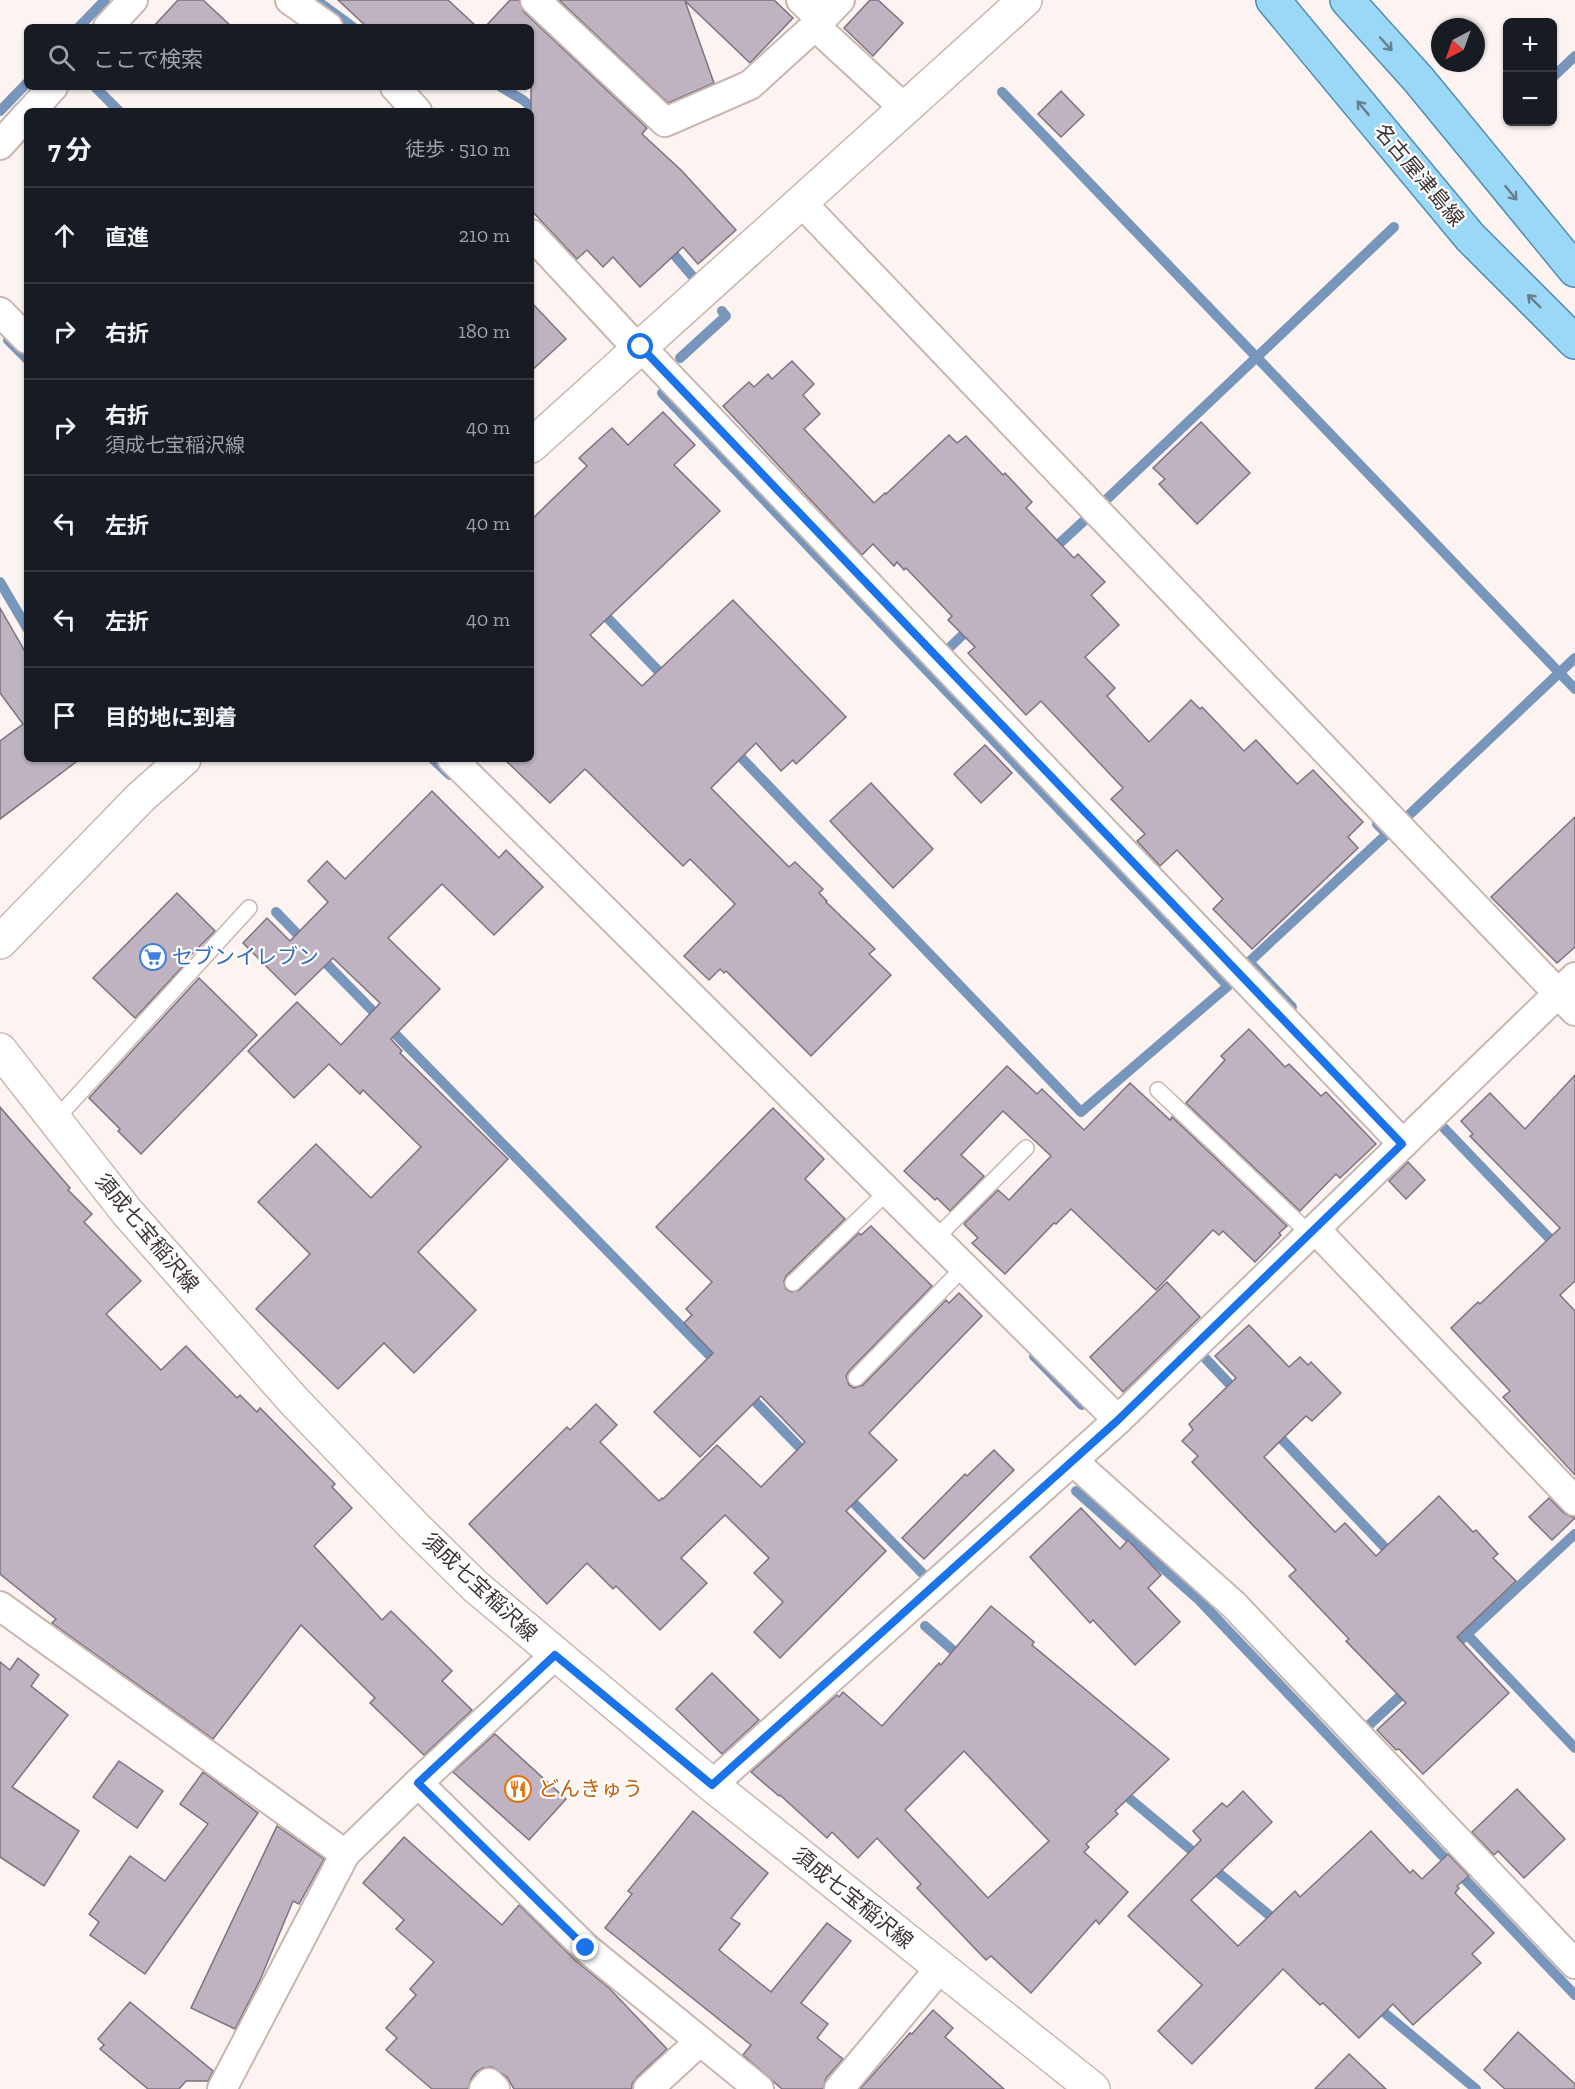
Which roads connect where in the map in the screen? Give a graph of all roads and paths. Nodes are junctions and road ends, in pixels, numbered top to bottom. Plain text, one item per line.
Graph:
1 (133, 0) edge
2 (290, 0) edge
3 (535, 0) edge
4 (801, 0) edge
5 (1025, 0) edge
6 (1273, 0) edge
7 (1347, 0) edge
8 (825, 15) edge
9 (111, 24) edge
10 (324, 24) edge
11 (50, 90) edge
12 (398, 90) edge
13 (34, 108) edge
14 (414, 108) edge
15 (904, 108) junction
16 (24, 118) edge
17 (0, 145) edge
18 (801, 202) junction
19 (534, 237) edge
20 (1575, 270) edge
21 (0, 312) edge
22 (24, 336) edge
23 (1575, 342) edge
24 (639, 348) junction
25 (534, 443) edge
26 (181, 762) edge
27 (455, 762) edge
28 (249, 908) dead end
29 (0, 942) edge
30 (1570, 994) edge
31 (0, 1050) edge
32 (1158, 1090) dead end
33 (55, 1120) junction
34 (1402, 1144) junction
35 (1026, 1148) dead end
36 (888, 1191) junction
37 (1312, 1232) junction
38 (935, 1239) junction
39 (964, 1267) junction
40 (793, 1283) dead end
41 (856, 1378) dead end
42 (1118, 1420) junction
43 (1073, 1461) junction
44 (1575, 1501) edge
45 (0, 1606) edge
46 (555, 1655) junction
47 (418, 1783) junction
48 (712, 1785) junction
49 (345, 1854) junction
50 (1575, 1964) edge
51 (940, 1968) junction
52 (700, 2041) junction
53 (222, 2089) edge
54 (484, 2089) edge
55 (495, 2089) edge
56 (648, 2089) edge
57 (759, 2089) edge
58 (839, 2089) edge
59 (1093, 2089) edge

1 - 9 street
2 - 10 street
3 - 8 street
4 - 8 street
5 - 15 main road
23 -> 6 main road, 名古屋津島線
7 -> 20 main road
8 - 15 street
11 - 13 street
12 - 14 street
15 - 18 main road
16 - 17 street
18 - 24 main road
18 - 30 street
19 - 24 street
21 - 22 street
24 - 25 main road
24 - 34 street
26 - 29 main road
27 - 36 street
28 - 33 lane
30 - 34 street
31 - 33 main road, 須成七宝稲沢線
32 - 37 lane
33 - 46 main road, 須成七宝稲沢線
34 - 37 street
35 - 38 lane
36 - 38 street
36 - 40 lane
37 - 42 street
37 - 44 street
38 - 39 street
39 - 41 lane
39 - 42 street
42 - 43 street
43 - 48 street
43 - 50 street
45 - 49 street
46 - 47 street
46 - 48 main road, 須成七宝稲沢線
47 - 49 street
47 - 52 street
48 - 51 main road, 須成七宝稲沢線
49 - 53 street
51 - 58 street
51 - 59 main road, 須成七宝稲沢線
52 - 56 street
52 - 57 street
54 - 55 street

